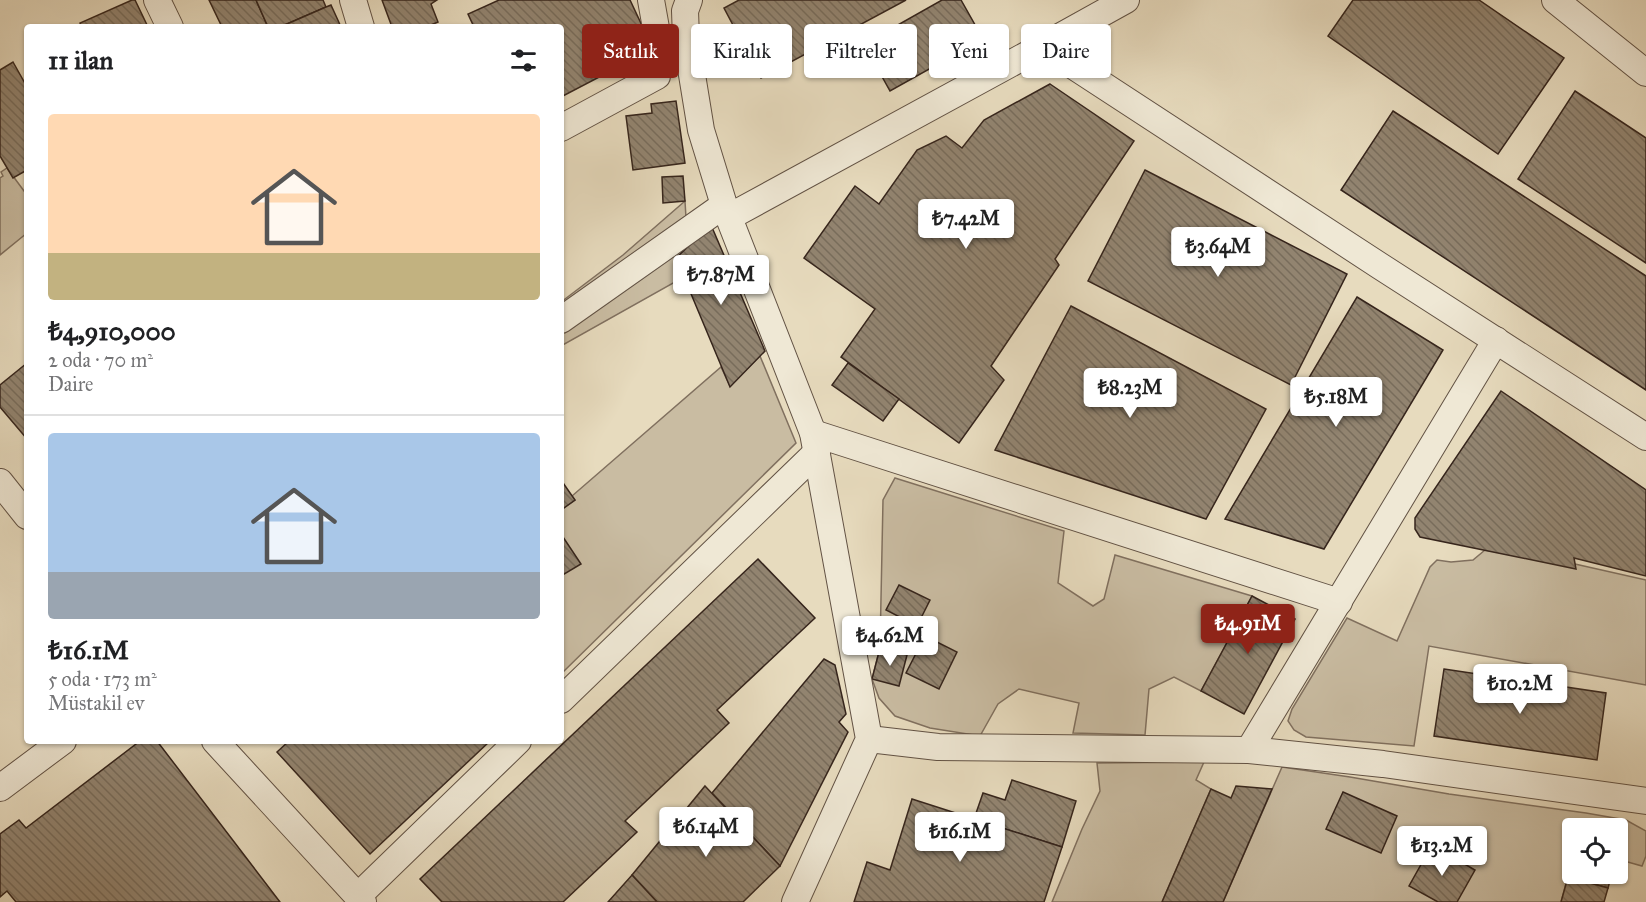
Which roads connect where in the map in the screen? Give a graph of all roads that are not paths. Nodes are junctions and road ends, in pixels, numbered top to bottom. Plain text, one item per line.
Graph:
1 (157, 0) edge
2 (353, 0) edge
3 (651, 0) edge
4 (689, 0) edge
5 (1126, 0) edge
6 (1555, 0) edge
7 (169, 24) edge
8 (360, 24) edge
9 (1083, 24) edge
10 (1021, 57) edge
11 (1646, 73) edge
12 (1092, 78) edge
13 (564, 126) edge
14 (727, 211) junction
15 (564, 318) edge
16 (1496, 340) junction
17 (1646, 437) edge
18 (815, 443) junction
19 (0, 482) edge
20 (24, 512) edge
21 (1339, 602) junction
22 (564, 697) edge
23 (868, 739) junction
24 (59, 744) edge
25 (217, 744) edge
26 (515, 744) edge
27 (1249, 750) junction
28 (0, 788) edge
29 (1646, 801) edge
30 (361, 899) edge
31 (795, 902) edge

1 - 7 street
2 - 8 street
3 - 13 street
4 - 14 street
5 - 9 street
6 - 11 street
10 - 14 street
12 - 16 street
14 - 15 street
14 - 18 street
16 - 17 street
16 - 21 street
18 - 21 street
18 - 22 street
18 - 23 street
19 - 20 street
21 - 27 street
23 - 27 street
23 - 31 street
24 - 28 street
25 - 30 street
26 - 30 street
27 - 29 street

